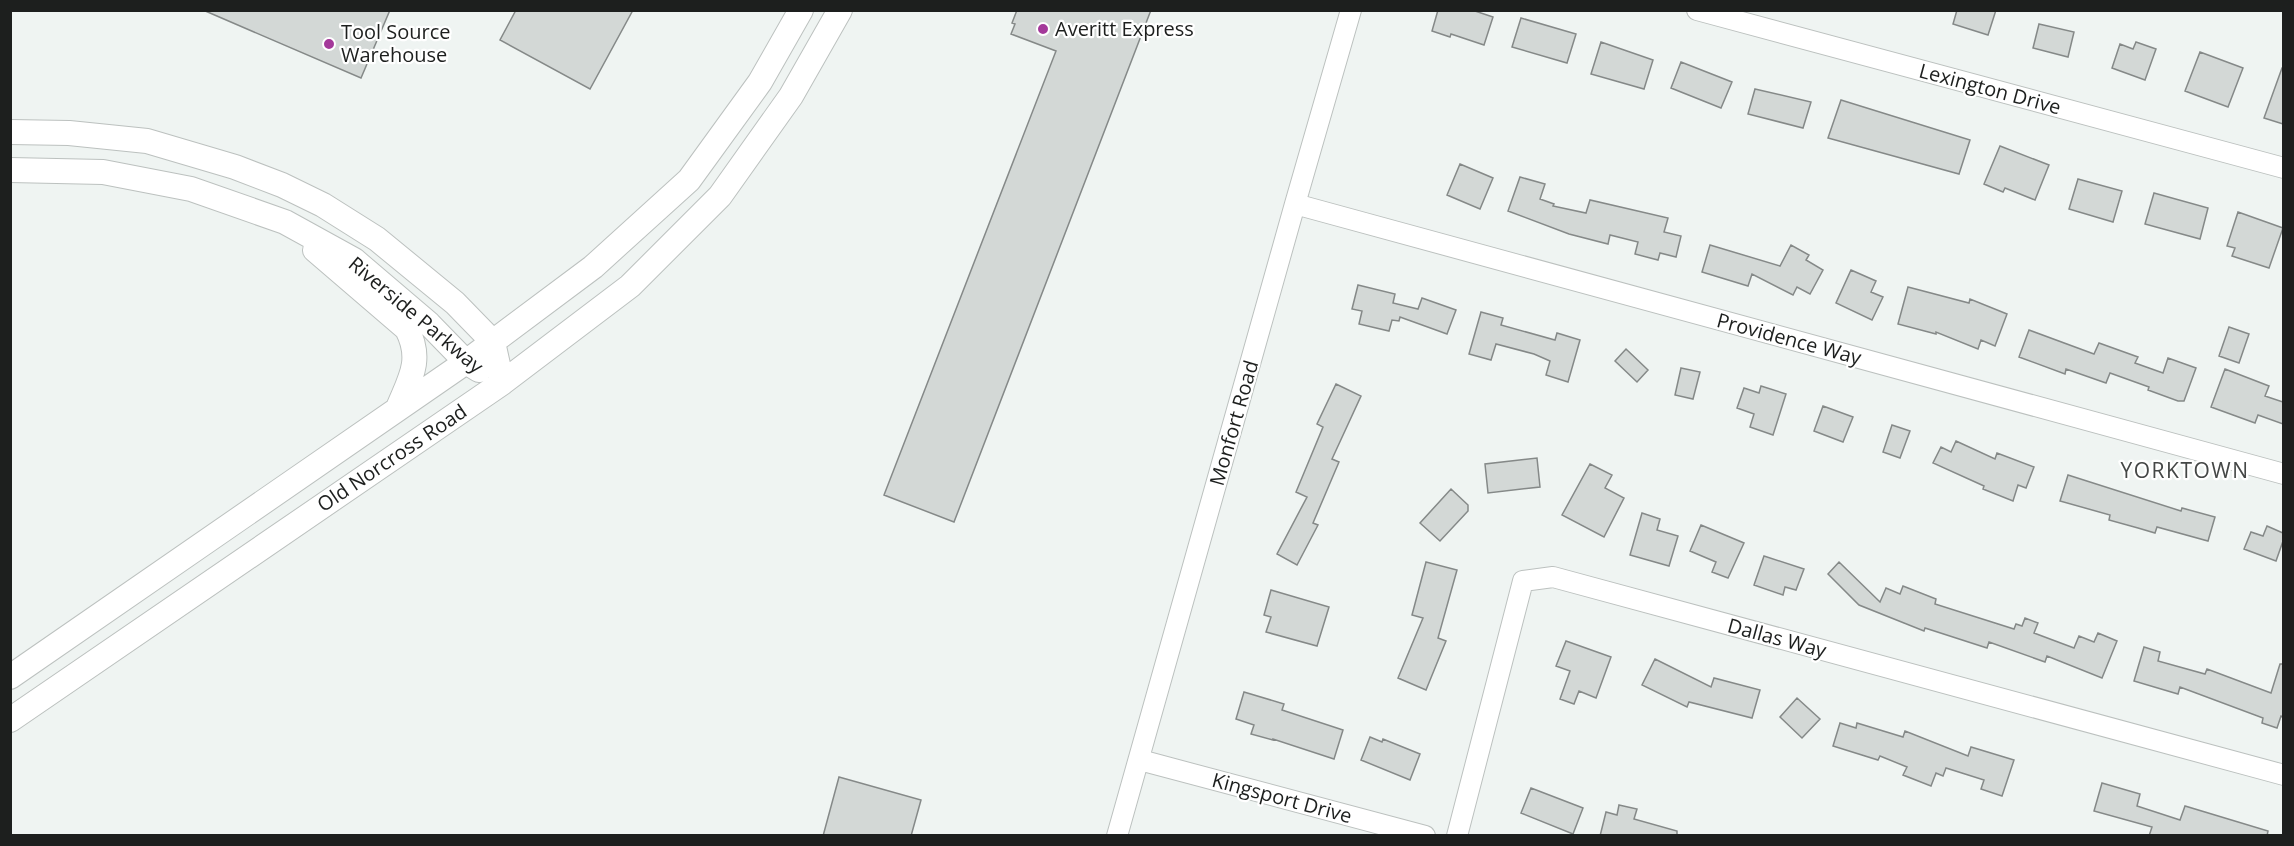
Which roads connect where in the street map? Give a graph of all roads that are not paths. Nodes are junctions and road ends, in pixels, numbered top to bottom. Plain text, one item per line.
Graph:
1 (801, 10) edge
2 (840, 10) edge
3 (1352, 10) edge
4 (1696, 10) edge
5 (10, 132) edge
6 (2283, 168) edge
7 (10, 170) edge
8 (1295, 204) junction
9 (285, 222) junction
10 (493, 342) junction
11 (466, 362) junction
12 (502, 383) junction
13 (397, 409) junction
14 (2283, 474) edge
15 (10, 677) edge
16 (10, 720) edge
17 (1140, 760) junction
18 (2283, 775) edge
19 (1118, 836) edge
20 (1425, 836) edge
21 (1457, 836) edge

1 - 10 main road, Old Norcross Road
2 - 12 main road, Old Norcross Road
3 - 8 street, Monfort Road
4 - 6 street, Lexington Drive
5 - 10 main road, Riverside Parkway
7 - 9 main road, Riverside Parkway
8 - 14 street, Providence Way
8 - 17 street, Monfort Road
9 - 11 main road, Riverside Parkway
9 - 13 main road
10 - 11 main road, Old Norcross Road
10 - 12 main road, Riverside Parkway
11 - 12 main road, Riverside Parkway
11 - 13 main road, Old Norcross Road
12 - 16 main road, Old Norcross Road
13 - 15 main road, Old Norcross Road
17 - 19 street, Monfort Road
17 - 20 street, Kingsport Drive
18 - 21 street, Dallas Way

